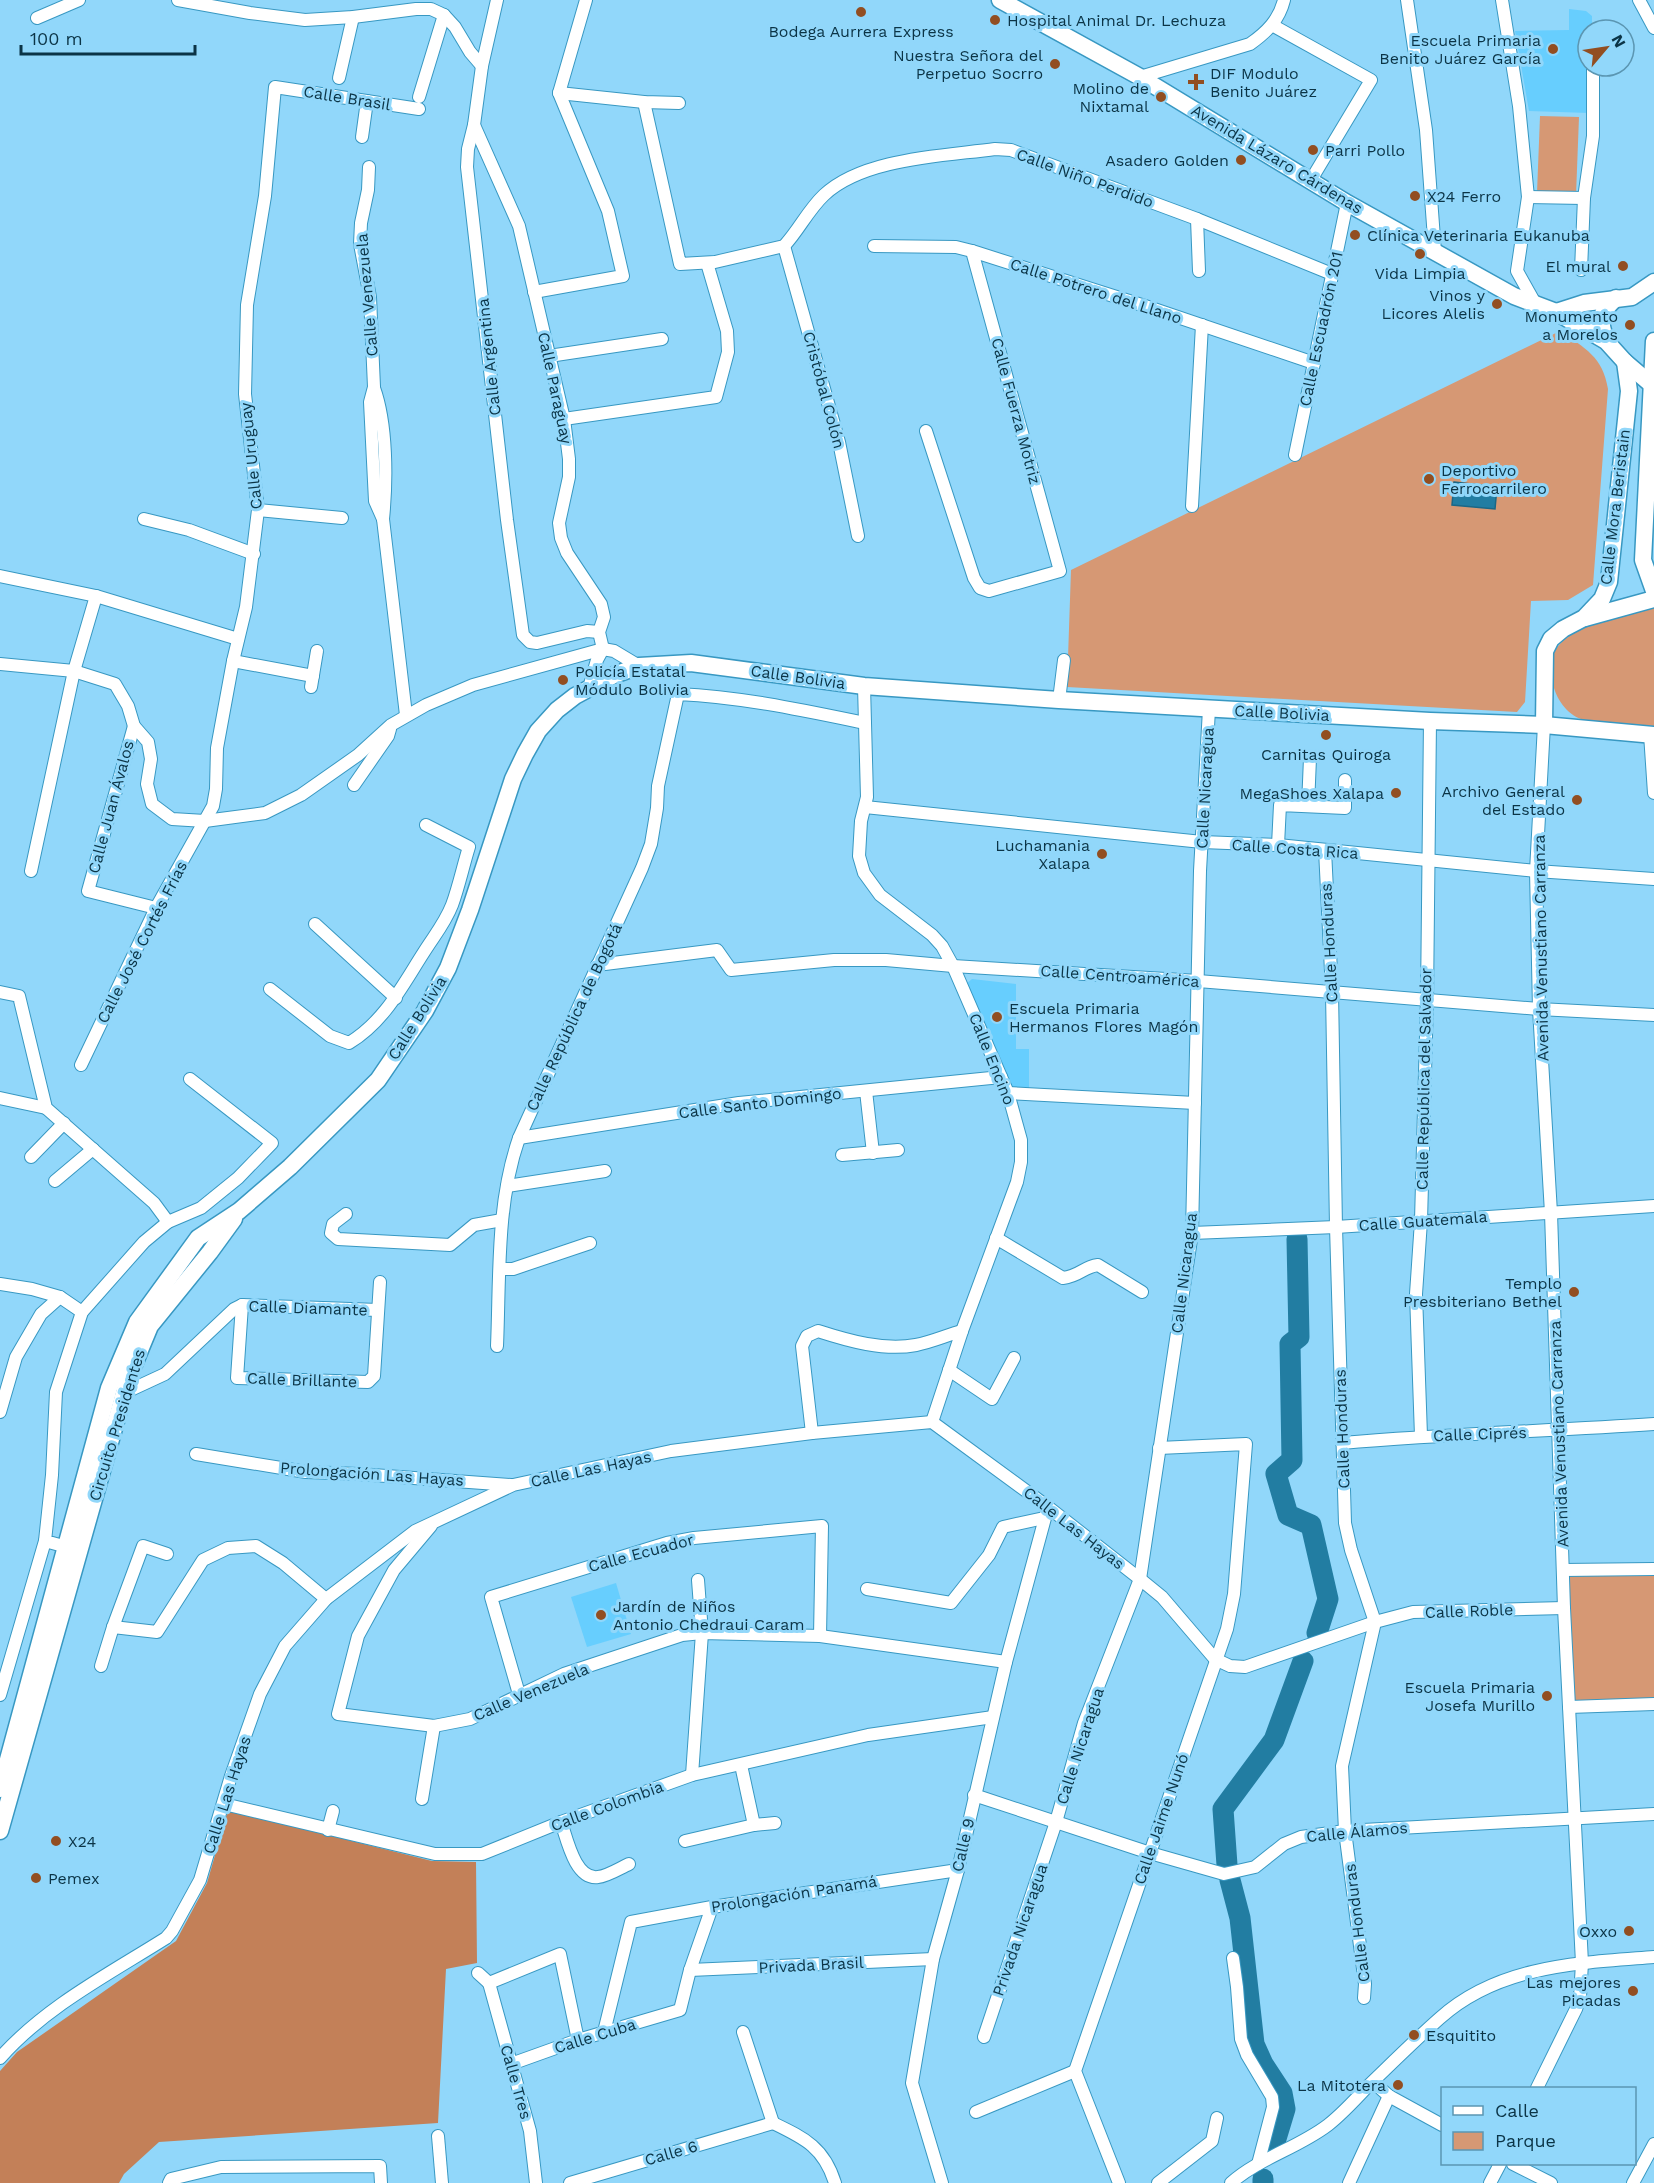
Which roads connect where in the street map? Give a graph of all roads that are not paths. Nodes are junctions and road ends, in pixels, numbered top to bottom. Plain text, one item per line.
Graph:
1 (79, 0) edge
2 (178, 0) edge
3 (497, 0) edge
4 (586, 0) edge
5 (1000, 0) edge
6 (1284, 0) edge
7 (1407, 0) edge
8 (1502, 0) edge
9 (1639, 0) edge
10 (444, 15) junction
11 (354, 17) junction
12 (37, 18) dead end
13 (1272, 25) junction
14 (1654, 28) edge
15 (482, 66) junction
16 (1140, 77) junction
17 (339, 78) dead end
18 (1593, 78) edge
19 (275, 87) joint
20 (559, 93) junction
21 (367, 101) junction
22 (644, 102) junction
23 (679, 103) dead end
24 (474, 125) junction
25 (362, 137) dead end
26 (369, 167) dead end
27 (1311, 180) junction
28 (1528, 197) junction
29 (1584, 198) junction
30 (1347, 202) junction
31 (1197, 219) junction
32 (784, 246) junction
33 (874, 246) dead end
34 (972, 251) junction
35 (1436, 252) junction
36 (707, 263) junction
37 (1581, 270) dead end
38 (1199, 271) dead end
39 (1332, 274) junction
40 (1654, 282) edge
41 (534, 292) junction
42 (1616, 298) junction
43 (1536, 305) junction
44 (1556, 312) junction
45 (1202, 326) junction
46 (662, 339) dead end
47 (1606, 341) junction
48 (1654, 341) edge
49 (549, 356) junction
50 (1625, 362) junction
51 (1314, 363) junction
52 (1652, 385) junction
53 (564, 419) junction
54 (926, 431) dead end
55 (1295, 455) dead end
56 (1191, 506) dead end
57 (258, 510) junction
58 (342, 518) dead end
59 (144, 519) dead end
60 (858, 536) dead end
61 (254, 554) junction
62 (0, 576) edge
63 (1654, 591) edge
64 (96, 596) junction
65 (1654, 599) edge
66 (1584, 618) junction
67 (599, 632) junction
68 (238, 639) junction
69 (603, 649) junction
70 (317, 651) dead end
71 (1064, 660) dead end
72 (233, 661) junction
73 (0, 664) edge
74 (639, 666) junction
75 (74, 671) junction
76 (864, 686) junction
77 (589, 688) junction
78 (1545, 695) junction
79 (1059, 700) junction
80 (1209, 709) junction
81 (406, 715) junction
82 (1430, 721) junction
83 (865, 723) junction
84 (391, 724) junction
85 (1517, 724) junction
86 (1544, 725) junction
87 (134, 726) junction
88 (1567, 727) junction
89 (1652, 735) edge
90 (1310, 758) dead end
91 (1345, 780) dead end
92 (354, 785) dead end
93 (1654, 793) edge
94 (1308, 806) junction
95 (865, 807) junction
96 (205, 821) junction
97 (426, 825) dead end
98 (1202, 842) junction
99 (1278, 845) junction
100 (1325, 850) junction
101 (1430, 860) junction
102 (1536, 870) junction
103 (31, 871) dead end
104 (1654, 879) edge
105 (452, 904) junction
106 (156, 908) junction
107 (470, 910) junction
108 (315, 924) dead end
109 (597, 965) junction
110 (953, 966) junction
111 (1198, 981) junction
112 (270, 989) dead end
113 (0, 992) edge
114 (1332, 992) junction
115 (396, 998) junction
116 (1426, 999) junction
117 (1539, 1009) junction
118 (1654, 1015) edge
119 (81, 1065) dead end
120 (1001, 1077) junction
121 (190, 1079) dead end
122 (866, 1091) junction
123 (1008, 1093) junction
124 (0, 1098) edge
125 (1195, 1103) junction
126 (46, 1108) junction
127 (64, 1124) junction
128 (519, 1138) junction
129 (93, 1149) junction
130 (898, 1150) dead end
131 (873, 1153) junction
132 (842, 1155) dead end
133 (31, 1157) dead end
134 (604, 1171) dead end
135 (55, 1182) dead end
136 (507, 1186) junction
137 (1654, 1206) edge
138 (239, 1211) junction
139 (1551, 1213) junction
140 (346, 1214) dead end
141 (502, 1220) junction
142 (1421, 1221) junction
143 (168, 1222) junction
144 (1335, 1227) junction
145 (1192, 1233) junction
146 (996, 1238) junction
147 (590, 1243) dead end
148 (500, 1269) junction
149 (380, 1282) dead end
150 (0, 1284) edge
151 (1142, 1292) dead end
152 (60, 1297) junction
153 (242, 1305) junction
154 (378, 1311) junction
155 (82, 1312) junction
156 (962, 1331) junction
157 (497, 1346) dead end
158 (1014, 1358) dead end
159 (949, 1370) junction
160 (124, 1393) junction
161 (0, 1412) edge
162 (932, 1422) junction
163 (1654, 1424) edge
164 (1560, 1431) junction
165 (812, 1433) junction
166 (1421, 1436) junction
167 (1342, 1443) junction
168 (1160, 1448) junction
169 (196, 1454) dead end
170 (513, 1485) junction
171 (1046, 1512) junction
172 (434, 1523) junction
173 (45, 1541) junction
174 (67, 1547) junction
175 (167, 1554) dead end
176 (1654, 1569) edge
177 (1563, 1570) junction
178 (1140, 1579) junction
179 (698, 1580) dead end
180 (867, 1589) dead end
181 (326, 1599) junction
182 (1564, 1608) junction
183 (1375, 1622) junction
184 (113, 1627) junction
185 (702, 1633) junction
186 (820, 1636) junction
187 (1215, 1659) junction
188 (1006, 1662) junction
189 (101, 1666) dead end
190 (519, 1694) junction
191 (0, 1695) edge
192 (1654, 1704) edge
193 (1569, 1707) junction
194 (993, 1717) junction
195 (435, 1726) junction
196 (741, 1765) junction
197 (692, 1775) junction
198 (0, 1789) edge
199 (974, 1795) junction
200 (422, 1799) dead end
201 (224, 1804) junction
202 (333, 1811) dead end
203 (1654, 1814) edge
204 (1575, 1819) junction
205 (561, 1822) junction
206 (1056, 1822) junction
207 (775, 1823) dead end
208 (754, 1825) junction
209 (328, 1830) junction
210 (0, 1831) edge
211 (1345, 1831) junction
212 (685, 1841) dead end
213 (1149, 1853) junction
214 (629, 1864) dead end
215 (958, 1870) junction
216 (712, 1907) junction
217 (1654, 1957) edge
218 (1233, 1958) dead end
219 (933, 1959) junction
220 (1582, 1963) junction
221 (690, 1970) junction
222 (478, 1973) dead end
223 (489, 1983) junction
224 (1364, 1998) dead end
225 (604, 2032) junction
226 (744, 2032) dead end
227 (984, 2037) dead end
228 (578, 2040) junction
229 (0, 2058) edge
230 (1375, 2061) dead end
231 (511, 2064) junction
232 (1075, 2071) junction
233 (1383, 2072) junction
234 (1373, 2082) junction
235 (1537, 2087) edge
236 (1389, 2096) junction
237 (976, 2112) dead end
238 (1217, 2118) dead end
239 (773, 2123) junction
240 (1441, 2124) edge
241 (438, 2136) dead end
242 (1654, 2144) edge
243 (1258, 2164) junction
244 (1499, 2165) edge
245 (1517, 2165) edge
246 (169, 2183) edge
247 (381, 2183) edge
248 (442, 2183) edge
249 (536, 2183) edge
250 (570, 2183) edge
251 (835, 2183) edge
252 (942, 2183) edge
253 (1119, 2183) edge
254 (1158, 2183) edge
255 (1231, 2183) edge
256 (1349, 2183) edge
257 (1490, 2183) edge
258 (1551, 2183) edge
259 (1633, 2183) edge

1 - 12 street
2 - 11 street
3 - 15 street, Calle Argentina
4 - 20 street
5 - 16 main road, Avenida Lázaro Cárdenas
6 - 13 street
7 - 35 street
8 - 28 street
9 - 14 street
10 - 11 street
10 - 15 street
10 - 21 street, Calle Brasil
11 - 17 street
13 - 16 street
13 - 27 street
15 - 24 street, Calle Argentina
16 - 27 main road, Avenida Lázaro Cárdenas
18 - 29 street
19 - 21 street, Calle Brasil
19 - 57 street, Calle Uruguay
20 - 22 street
20 - 41 street
21 - 25 street
22 - 23 street
22 - 36 street
24 - 41 street, Calle Paraguay
24 - 67 street, Calle Argentina
26 - 81 street, Calle Venezuela
27 - 30 main road, Avenida Lázaro Cárdenas
28 - 29 street
28 - 43 street
29 - 37 street
30 - 35 main road, Avenida Lázaro Cárdenas
30 - 39 street, Calle Escuadrón 201
31 - 32 street, Calle Niño Perdido
31 - 38 street
31 - 39 street, Calle Niño Perdido
32 - 36 street
32 - 60 street, Cristóbal Colón
33 - 34 street, Calle Potrero del Llano
34 - 45 street, Calle Potrero del Llano
34 - 54 street, Calle Fuerza Motriz
35 - 43 main road, Avenida Lázaro Cárdenas
36 - 53 street
39 - 51 street, Calle Escuadrón 201
40 - 42 main road
41 - 49 street, Calle Paraguay
42 - 44 main road
42 - 47 main road
43 - 44 main road, Avenida Lázaro Cárdenas
44 - 47 main road, Avenida Lázaro Cárdenas
45 - 51 street, Calle Potrero del Llano
45 - 56 street
46 - 49 street
47 - 50 main road
48 - 52 main road, Calle Mora Beristain
49 - 53 street, Calle Paraguay
50 - 52 main road
50 - 66 main road, Calle Mora Beristain
51 - 55 street, Calle Escuadrón 201
52 - 63 main road, Calle Mora Beristain
53 - 67 street, Calle Paraguay
57 - 58 street
57 - 61 street, Calle Uruguay
59 - 61 street
61 - 68 street, Calle Uruguay
62 - 64 street
64 - 68 street
64 - 75 street
65 - 66 main road
66 - 78 main road, Calle Mora Beristain
67 - 69 street, Calle Paraguay
68 - 72 street, Calle Uruguay
69 - 74 street
69 - 77 street
69 - 81 street
70 - 72 street
71 - 79 street
72 - 96 street, Calle Uruguay
73 - 75 street
74 - 76 main road, Calle Bolivia
74 - 77 main road, Calle Bolivia
75 - 87 street
75 - 103 street
76 - 79 main road, Calle Bolivia
76 - 83 street, Calle Encino
77 - 107 main road, Calle Bolivia
78 - 85 main road
78 - 86 main road, Calle Mora Beristain
78 - 88 main road
79 - 80 main road, Calle Bolivia
80 - 82 main road, Calle Bolivia
80 - 98 street, Calle Nicaragua
81 - 84 street
82 - 85 main road, Calle Bolivia
82 - 101 street, Calle República del Salvador
83 - 95 street, Calle Encino
83 - 109 street, Calle República de Bogotá
84 - 92 street
84 - 96 street
85 - 86 main road, Calle Bolivia
86 - 88 main road, Calle Bolivia
86 - 102 street, Avenida Venustiano Carranza
87 - 96 street
87 - 106 street, Calle Juan Ávalos
88 - 89 main road, Calle Bolivia
89 - 93 street
90 - 94 street
91 - 94 street
94 - 99 street
95 - 98 street, Calle Costa Rica
95 - 110 street, Calle Encino
96 - 106 street, Calle José Cortés Frías
97 - 105 street
98 - 99 street, Calle Costa Rica
98 - 111 street, Calle Nicaragua
99 - 100 street, Calle Costa Rica
100 - 101 street, Calle Costa Rica
100 - 114 street, Calle Honduras
101 - 102 street, Calle Costa Rica
101 - 116 street, Calle República del Salvador
102 - 104 street, Calle Costa Rica
102 - 117 street, Avenida Venustiano Carranza
105 - 107 street
105 - 115 street
106 - 119 street, Calle José Cortés Frías
107 - 138 main road, Calle Bolivia
108 - 115 street
109 - 110 street, Calle Centroamérica
109 - 128 street, Calle República de Bogotá
110 - 111 street, Calle Centroamérica
110 - 120 street, Calle Encino
111 - 114 street, Calle Centroamérica
111 - 125 street, Calle Nicaragua
112 - 115 street
113 - 126 street
114 - 116 street, Calle Centroamérica
114 - 144 street, Calle Honduras
116 - 117 street, Calle Centroamérica
116 - 142 street, Calle República del Salvador
117 - 118 street, Calle Centroamérica
117 - 139 street, Avenida Venustiano Carranza
120 - 122 street, Calle Santo Domingo
120 - 123 street, Calle Encino
121 - 143 street
122 - 128 street, Calle Santo Domingo
122 - 131 street
123 - 125 street
123 - 146 street, Calle Encino
124 - 126 street
125 - 145 street, Calle Nicaragua
126 - 127 street
127 - 129 street
127 - 133 street
128 - 136 street, Calle República de Bogotá
129 - 135 street
129 - 143 street
130 - 131 street
131 - 132 street
134 - 136 street
136 - 141 street, Calle República de Bogotá
137 - 139 street, Calle Guatemala
138 - 160 main road, Circuito Presidentes
138 - 174 main road, Circuito Presidentes
139 - 142 street, Calle Guatemala
139 - 164 street, Avenida Venustiano Carranza
140 - 141 street
141 - 148 street, Calle República de Bogotá
142 - 144 street, Calle Guatemala
142 - 166 street, Calle República del Salvador
143 - 155 street
144 - 145 street, Calle Guatemala
144 - 167 street, Calle Honduras
145 - 168 street, Calle Nicaragua
146 - 151 street
146 - 156 street, Calle Encino
147 - 148 street
148 - 157 street, Calle República de Bogotá
149 - 154 street
150 - 152 street
152 - 155 street
152 - 161 street
153 - 154 street, Calle Diamante
153 - 154 street, Calle Brillante
153 - 160 street, Calle Diamante
155 - 173 street
156 - 159 street, Calle Encino
156 - 165 street
158 - 159 street
159 - 162 street, Calle Encino
160 - 210 main road, Circuito Presidentes
162 - 165 street, Calle Las Hayas
162 - 171 street, Calle Las Hayas
163 - 164 street, Calle Ciprés
164 - 166 street, Calle Ciprés
164 - 177 street, Avenida Venustiano Carranza
165 - 170 street, Calle Las Hayas
166 - 167 street, Calle Ciprés
167 - 183 street, Calle Honduras
168 - 178 street, Calle Nicaragua
168 - 187 street, Calle Jaime Nunó
169 - 170 street, Prolongación Las Hayas
170 - 172 street, Calle Las Hayas
171 - 178 street, Calle Las Hayas
171 - 180 street
171 - 188 street, Calle 9
172 - 181 street, Calle Las Hayas
172 - 195 street, Calle Venezuela
173 - 174 street
173 - 191 street
174 - 198 main road, Circuito Presidentes
175 - 184 street
176 - 177 street
177 - 182 street, Avenida Venustiano Carranza
178 - 187 street, Calle Las Hayas
178 - 206 street, Calle Nicaragua
179 - 185 street
181 - 184 street
181 - 201 street, Calle Las Hayas
182 - 183 street, Calle Roble
182 - 193 street, Avenida Venustiano Carranza
183 - 187 street
183 - 211 street, Calle Honduras
184 - 189 street
185 - 186 street, Calle Venezuela
185 - 190 street, Calle Venezuela
185 - 197 street
186 - 188 street, Calle Venezuela
186 - 190 street, Calle Ecuador
187 - 213 street, Calle Jaime Nunó
188 - 194 street, Calle 9
190 - 195 street, Calle Venezuela
192 - 193 street
193 - 204 street, Avenida Venustiano Carranza
194 - 196 street, Calle Colombia
194 - 199 street, Calle 9
195 - 200 street
196 - 197 street, Calle Colombia
196 - 208 street
197 - 205 street, Calle Colombia
199 - 206 street, Calle Álamos
199 - 215 street, Calle 9
201 - 209 street, Calle Colombia
201 - 229 street, Calle Las Hayas
202 - 209 street
203 - 204 street, Calle Álamos
204 - 211 street, Calle Álamos
204 - 220 street, Avenida Venustiano Carranza
205 - 209 street, Calle Colombia
205 - 214 street
206 - 213 street, Calle Álamos
206 - 227 street, Privada Nicaragua
207 - 208 street
208 - 212 street
211 - 213 street, Calle Álamos
211 - 224 street, Calle Honduras
213 - 232 street, Calle Jaime Nunó
215 - 216 street, Prolongación Panamá
215 - 219 street, Calle 9
216 - 221 street
216 - 225 street, Prolongación Panamá
217 - 220 street
218 - 243 street
219 - 221 street, Privada Brasil
219 - 252 street, Calle 9
220 - 233 street
220 - 235 street, Avenida Venustiano Carranza
221 - 225 street, Calle Cuba
222 - 223 street
223 - 228 street
223 - 231 street, Calle Tres
225 - 228 street, Calle Cuba
226 - 239 street
228 - 231 street, Calle Cuba
230 - 233 street
231 - 249 street, Calle Tres
232 - 237 street
232 - 253 street
233 - 234 street
234 - 236 street
234 - 243 street
236 - 240 street
236 - 256 street
238 - 254 street
239 - 250 street, Calle 6
239 - 251 street
241 - 248 street
242 - 259 street
243 - 255 street
244 - 257 street
245 - 258 street
246 - 247 street

